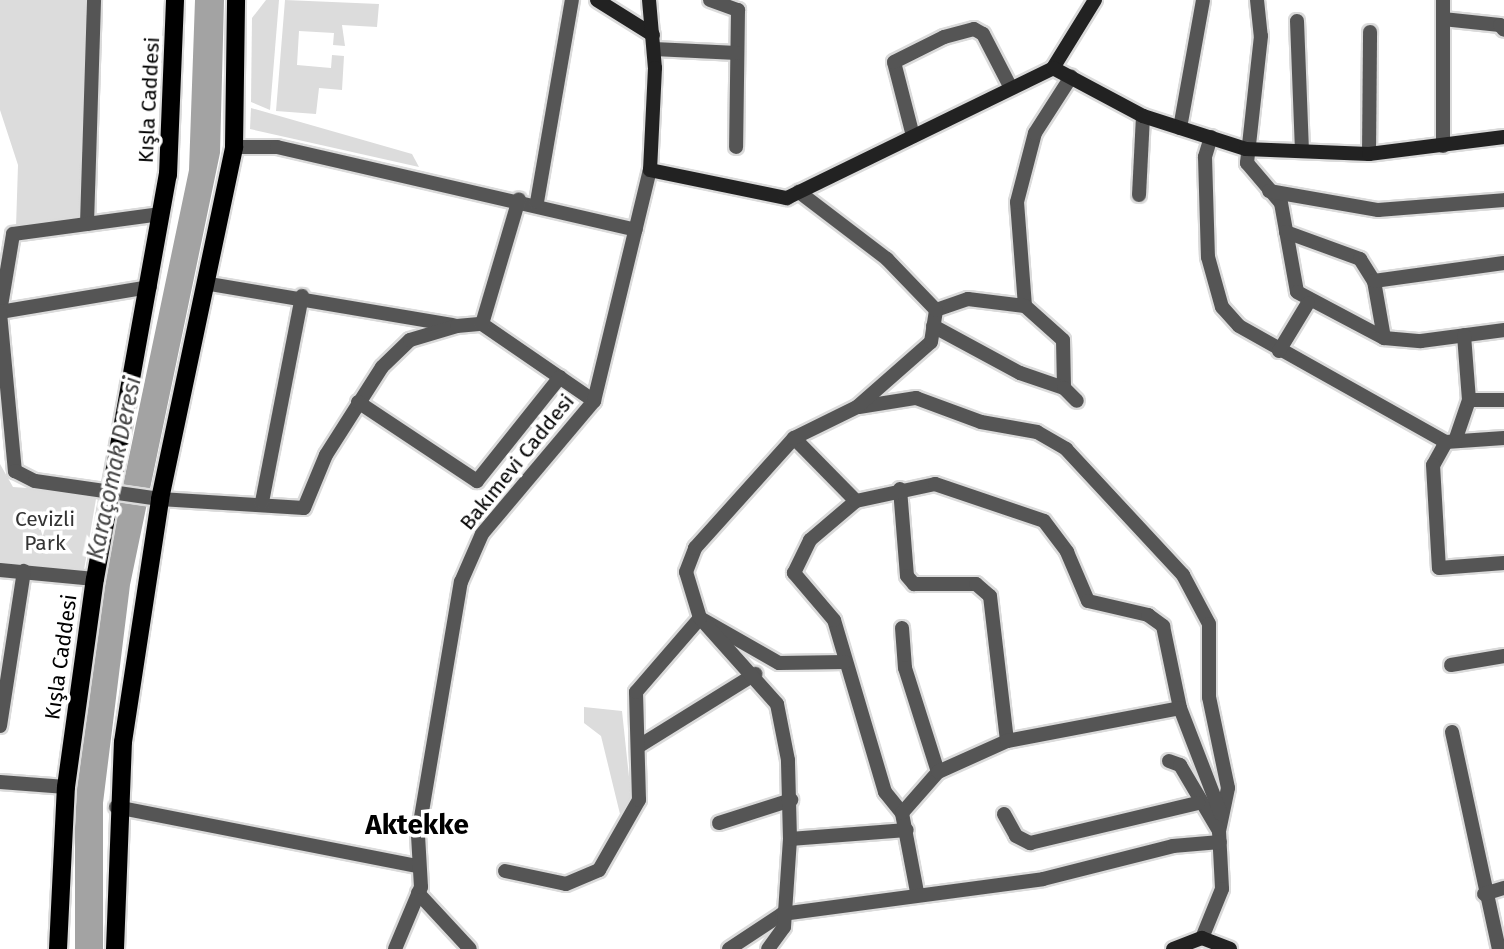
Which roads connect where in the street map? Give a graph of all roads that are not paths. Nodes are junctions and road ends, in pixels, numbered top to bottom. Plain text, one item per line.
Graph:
1 (94, 0) edge
2 (176, 0) edge
3 (236, 0) edge
4 (572, 0) edge
5 (597, 0) edge
6 (649, 0) edge
7 (710, 0) edge
8 (1095, 0) edge
9 (1203, 0) edge
10 (1257, 0) edge
11 (1443, 0) edge
12 (1443, 19) junction
13 (1297, 21) dead end
14 (1504, 30) edge
15 (1370, 32) dead end
16 (654, 42) junction
17 (737, 53) junction
18 (1053, 68) junction
19 (1071, 77) junction
20 (1011, 88) junction
21 (1143, 116) junction
22 (1180, 128) junction
23 (913, 136) junction
24 (1211, 137) junction
25 (1504, 137) edge
26 (1443, 146) junction
27 (234, 147) junction
28 (736, 147) dead end
29 (1246, 149) junction
30 (1302, 151) junction
31 (1369, 154) junction
32 (650, 170) junction
33 (1269, 191) junction
34 (799, 192) junction
35 (1139, 195) dead end
36 (519, 198) junction
37 (1504, 200) edge
38 (537, 202) junction
39 (161, 214) junction
40 (88, 224) junction
41 (636, 230) junction
42 (1286, 232) junction
43 (1504, 263) edge
44 (1374, 281) junction
45 (210, 284) junction
46 (150, 287) junction
47 (302, 296) junction
48 (1308, 303) junction
49 (1025, 306) junction
50 (936, 310) junction
51 (0, 313) edge
52 (482, 324) junction
53 (457, 326) junction
54 (933, 326) junction
55 (1504, 330) edge
56 (1464, 335) junction
57 (1384, 338) junction
58 (1279, 351) junction
59 (561, 377) junction
60 (1064, 388) junction
61 (1469, 400) junction
62 (1504, 400) edge
63 (594, 401) junction
64 (1077, 401) dead end
65 (358, 402) junction
66 (857, 407) junction
67 (794, 438) junction
68 (1504, 438) edge
69 (1450, 442) junction
70 (900, 489) junction
71 (114, 490) junction
72 (160, 499) junction
73 (262, 502) junction
74 (856, 502) junction
75 (1504, 564) edge
76 (0, 570) edge
77 (24, 571) junction
78 (95, 579) junction
79 (700, 618) junction
80 (902, 628) dead end
81 (1504, 656) edge
82 (845, 662) junction
83 (1451, 665) dead end
84 (755, 674) junction
85 (1180, 708) junction
86 (0, 726) edge
87 (1452, 732) dead end
88 (1007, 741) junction
89 (639, 746) junction
90 (1169, 761) dead end
91 (938, 772) junction
92 (0, 782) edge
93 (66, 787) junction
94 (791, 800) junction
95 (116, 802) junction
96 (1198, 803) junction
97 (902, 813) junction
98 (1004, 814) dead end
99 (1221, 814) junction
100 (719, 822) dead end
101 (907, 830) junction
102 (1219, 836) junction
103 (790, 839) junction
104 (417, 861) junction
105 (505, 871) dead end
106 (1504, 888) edge
107 (918, 892) junction
108 (418, 893) junction
109 (1483, 894) junction
110 (782, 914) junction
111 (1202, 938) junction
112 (58, 949) edge
113 (115, 949) edge
114 (395, 949) edge
115 (470, 949) edge
116 (729, 949) edge
117 (768, 949) edge
118 (1173, 949) edge
119 (1230, 949) edge
120 (1499, 949) edge

1 - 40 street
2 - 39 main road, Kışla Caddesi
3 - 27 main road
4 - 38 street
5 - 16 street
6 - 16 street
7 - 17 street
8 - 18 street
9 - 22 street
10 - 29 street
11 - 12 street
12 - 14 street
12 - 26 street
13 - 30 street
15 - 31 street
16 - 17 street
16 - 32 street
17 - 28 street
18 - 19 street
18 - 20 street
19 - 21 street
19 - 49 street
20 - 23 street
20 - 23 street
21 - 22 street
21 - 35 street
22 - 24 street
23 - 34 street
24 - 29 street
24 - 58 street
25 - 26 street
26 - 31 street
27 - 36 street
27 - 45 main road
29 - 30 street
29 - 33 street
30 - 31 street
32 - 34 street
32 - 41 street, Bakımevi Caddesi
33 - 37 street
33 - 42 street
34 - 50 street
36 - 38 street
36 - 52 street
38 - 41 street
39 - 40 street
39 - 46 main road, Kışla Caddesi
40 - 51 street
41 - 63 street, Bakımevi Caddesi
42 - 44 street
42 - 48 street
43 - 44 street
44 - 57 street
45 - 47 street
45 - 72 main road
46 - 51 street
46 - 71 main road, Kışla Caddesi
47 - 53 street
47 - 73 street
48 - 57 street
48 - 58 street
49 - 50 street
49 - 60 street
50 - 54 street
51 - 71 street
52 - 53 street
52 - 59 street
53 - 65 street
54 - 60 street
54 - 66 street
55 - 56 street
56 - 57 street
56 - 61 street
58 - 69 street
59 - 63 street
59 - 65 street
60 - 64 street
61 - 62 street
61 - 69 street
63 - 104 street, Bakımevi Caddesi
65 - 73 street
66 - 67 street
66 - 99 street
67 - 74 street
67 - 79 street
68 - 69 street
69 - 75 street
70 - 74 street
70 - 85 street
70 - 88 street
71 - 72 street
71 - 78 main road, Kışla Caddesi
72 - 73 street
72 - 95 main road
74 - 82 street
76 - 77 street
77 - 78 street
77 - 86 street
78 - 93 main road, Kışla Caddesi
79 - 82 street
79 - 84 street
79 - 89 street
80 - 91 street
81 - 83 street
82 - 97 street
84 - 89 street
84 - 94 street
85 - 88 street
85 - 99 street
87 - 109 street
88 - 91 street
89 - 105 street
90 - 96 street
91 - 97 street
92 - 93 street
93 - 112 main road, Kışla Caddesi
94 - 100 street
94 - 103 street
95 - 104 street
95 - 113 main road
96 - 98 street
96 - 102 street
97 - 101 street
99 - 102 street
101 - 103 street
101 - 107 street
102 - 107 street
102 - 111 street
103 - 110 street
104 - 108 street, Bakımevi Caddesi
106 - 109 street
107 - 110 street
108 - 114 street, Bakımevi Caddesi
108 - 115 street
109 - 120 street
110 - 116 street
110 - 117 street
111 - 118 street
111 - 119 street

